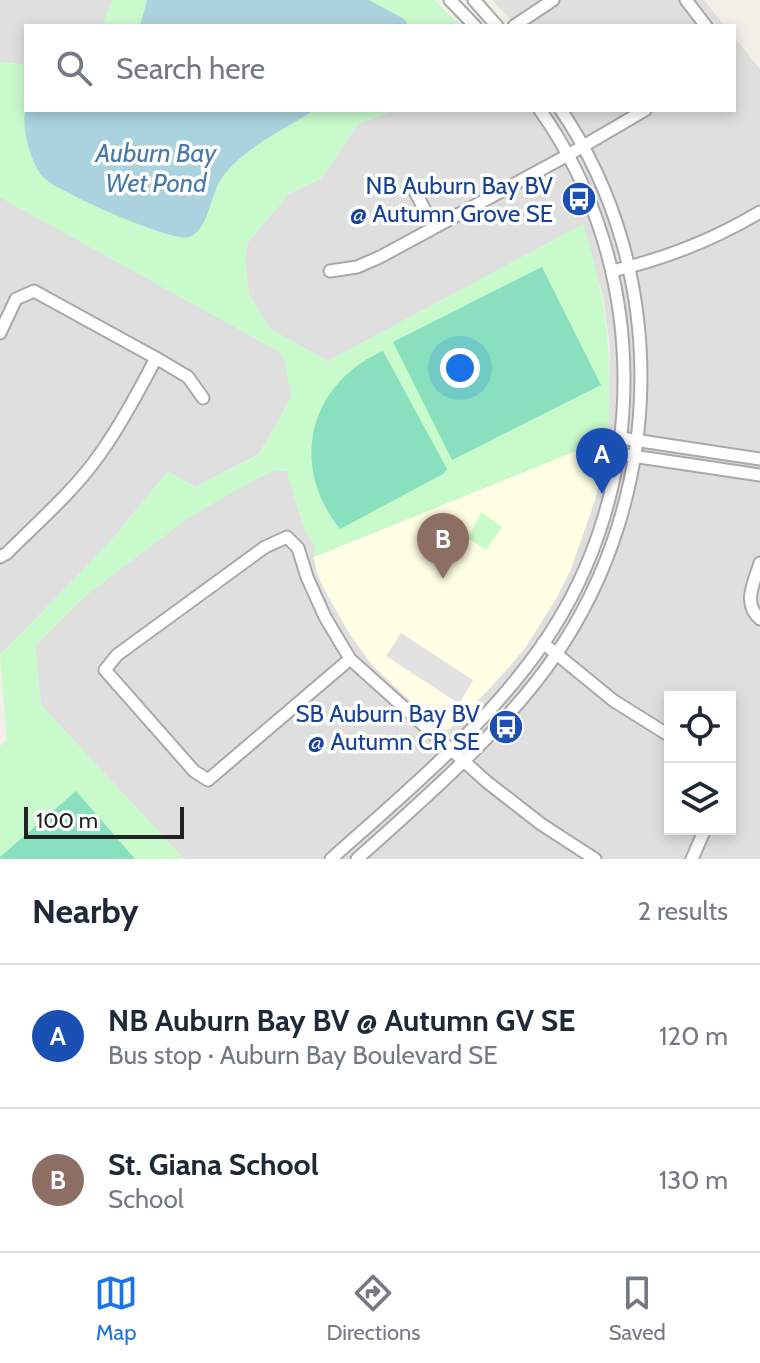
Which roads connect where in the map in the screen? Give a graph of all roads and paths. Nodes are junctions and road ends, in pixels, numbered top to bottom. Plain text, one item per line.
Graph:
1 (450, 0) edge
2 (474, 0) edge
3 (553, 0) edge
4 (686, 0) edge
5 (473, 24) edge
6 (495, 24) edge
7 (517, 24) edge
8 (704, 24) edge
9 (541, 112) edge
10 (562, 112) edge
11 (642, 112) edge
12 (583, 147) junction
13 (568, 155) junction
14 (412, 186) dead end
15 (760, 212) edge
16 (434, 227) junction
17 (629, 267) junction
18 (330, 271) dead end
19 (612, 271) junction
20 (0, 333) edge
21 (156, 358) junction
22 (203, 398) dead end
23 (621, 438) junction
24 (638, 441) junction
25 (619, 454) junction
26 (635, 456) junction
27 (760, 459) edge
28 (760, 475) edge
29 (0, 557) edge
30 (760, 563) edge
31 (760, 619) edge
32 (543, 643) junction
33 (556, 655) junction
34 (350, 659) junction
35 (664, 732) edge
36 (449, 749) junction
37 (462, 760) junction
38 (702, 835) edge
39 (331, 859) edge
40 (357, 859) edge
41 (595, 859) edge
42 (692, 859) edge

1 - 5 street
2 - 6 street
3 - 7 street
4 - 8 street
9 - 13 street
10 - 12 street
11 - 12 street
12 - 13 street
12 - 17 street
13 - 16 street
13 - 19 street
14 - 16 street
15 - 17 street
16 - 18 street
17 - 19 street
17 - 24 street
19 - 23 street
20 - 21 street
21 - 22 street
21 - 29 street
23 - 24 street
23 - 25 street
24 - 26 street
24 - 27 street
25 - 26 street
25 - 32 street
26 - 28 street
26 - 33 street
30 - 31 street
32 - 33 street
32 - 36 street
33 - 35 street
33 - 37 street
34 - 34 street
34 - 36 street
36 - 37 street
36 - 39 street
37 - 40 street
37 - 41 street
38 - 42 street

